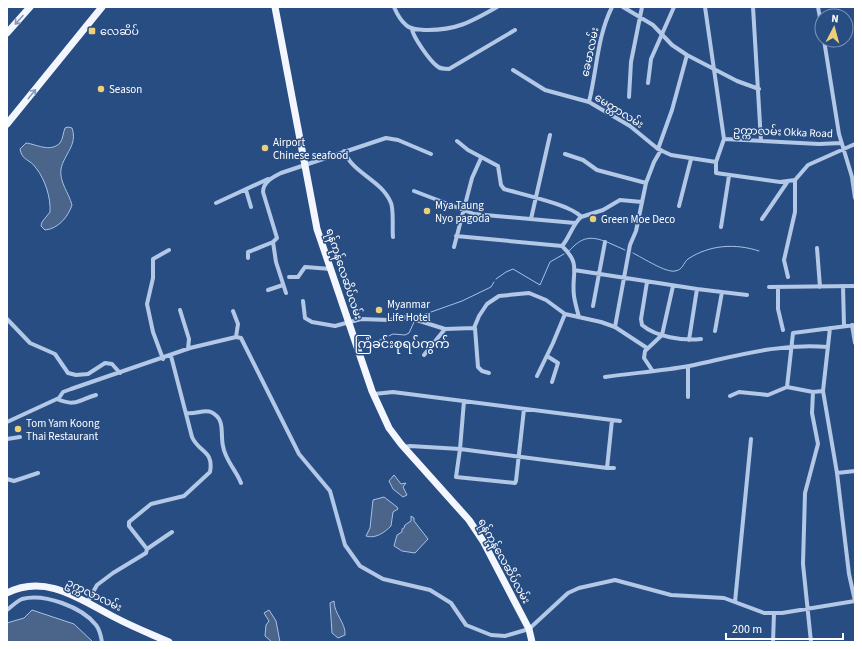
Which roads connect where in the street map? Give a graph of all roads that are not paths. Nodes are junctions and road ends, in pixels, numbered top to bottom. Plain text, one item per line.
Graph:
1 (30, 7) edge
2 (102, 7) edge
3 (275, 7) edge
4 (394, 7) edge
5 (497, 7) edge
6 (612, 7) edge
7 (623, 7) edge
8 (642, 7) edge
9 (674, 7) edge
10 (705, 7) edge
11 (753, 7) edge
12 (640, 17) junction
13 (412, 29) junction
14 (515, 30) dead end
15 (7, 33) edge
16 (662, 34) junction
17 (825, 48) edge
18 (687, 55) junction
19 (713, 68) junction
20 (513, 70) dead end
21 (648, 84) dead end
22 (759, 89) junction
23 (629, 97) dead end
24 (589, 102) junction
25 (7, 124) edge
26 (550, 135) dead end
27 (724, 139) junction
28 (457, 141) dead end
29 (761, 141) junction
30 (855, 144) edge
31 (842, 146) junction
32 (660, 149) junction
33 (344, 151) junction
34 (431, 154) dead end
35 (565, 154) dead end
36 (481, 158) junction
37 (691, 160) junction
38 (716, 162) junction
39 (304, 165) junction
40 (276, 176) junction
41 (729, 176) junction
42 (795, 180) junction
43 (788, 181) junction
44 (646, 183) junction
45 (246, 190) junction
46 (414, 192) dead end
47 (536, 198) junction
48 (855, 198) edge
49 (642, 202) junction
50 (216, 203) dead end
51 (679, 206) dead end
52 (251, 207) dead end
53 (463, 210) junction
54 (581, 217) junction
55 (530, 219) junction
56 (762, 219) dead end
57 (575, 222) junction
58 (721, 226) dead end
59 (456, 236) junction
60 (393, 237) dead end
61 (273, 242) junction
62 (605, 242) dead end
63 (562, 246) junction
64 (454, 247) dead end
65 (817, 248) dead end
66 (169, 250) dead end
67 (248, 258) dead end
68 (331, 269) junction
69 (574, 270) junction
70 (599, 274) junction
71 (289, 277) dead end
72 (788, 277) dead end
73 (624, 278) junction
74 (647, 282) junction
75 (283, 285) junction
76 (673, 286) junction
77 (843, 286) junction
78 (855, 286) edge
79 (768, 287) dead end
80 (778, 287) junction
81 (820, 287) junction
82 (268, 290) dead end
83 (697, 290) junction
84 (722, 292) junction
85 (286, 293) dead end
86 (747, 295) dead end
87 (303, 301) dead end
88 (593, 306) dead end
89 (180, 310) dead end
90 (233, 311) dead end
91 (565, 314) junction
92 (579, 317) junction
93 (7, 319) edge
94 (348, 321) junction
95 (854, 325) edge
96 (615, 326) junction
97 (844, 326) junction
98 (475, 328) junction
99 (830, 328) junction
100 (445, 329) junction
101 (783, 330) dead end
102 (715, 332) dead end
103 (662, 335) junction
104 (236, 337) junction
105 (701, 339) dead end
106 (689, 340) junction
107 (855, 343) edge
108 (793, 347) junction
109 (828, 347) junction
110 (647, 348) junction
111 (188, 349) junction
112 (171, 356) junction
113 (424, 356) dead end
114 (547, 356) junction
115 (163, 358) junction
116 (688, 366) junction
117 (652, 370) junction
118 (120, 372) junction
119 (489, 373) dead end
120 (537, 376) dead end
121 (605, 378) dead end
122 (552, 382) dead end
123 (787, 387) junction
124 (823, 391) junction
125 (813, 392) junction
126 (374, 394) junction
127 (96, 395) dead end
128 (730, 396) dead end
129 (688, 397) dead end
130 (57, 399) junction
131 (464, 401) junction
132 (524, 409) junction
133 (186, 413) junction
134 (612, 420) junction
135 (620, 421) dead end
136 (7, 422) edge
137 (20, 437) dead end
138 (7, 439) edge
139 (751, 439) dead end
140 (404, 447) junction
141 (460, 449) junction
142 (518, 456) junction
143 (607, 468) junction
144 (614, 468) dead end
145 (855, 471) edge
146 (38, 473) dead end
147 (837, 473) junction
148 (7, 479) edge
149 (241, 483) dead end
150 (172, 532) dead end
151 (147, 549) junction
152 (7, 594) edge
153 (855, 601) edge
154 (735, 602) junction
155 (87, 603) junction
156 (808, 609) junction
157 (7, 610) edge
158 (774, 613) junction
159 (529, 629) junction
160 (102, 642) edge
161 (169, 642) edge
162 (532, 642) edge
163 (772, 642) edge
164 (811, 642) edge

1 -> 15 main road
25 -> 2 main road
3 - 39 main road, ရန်ကုန်လေဆိပ်လမ်း
4 - 13 street
5 - 13 street
6 - 24 street, ခေမာလမ်း
7 - 12 street
8 - 12 street
9 - 16 street
10 - 19 street
11 - 22 street
12 - 16 street
12 - 23 street
13 - 14 street
16 - 18 street
16 - 21 street
17 - 31 street
18 - 19 street
18 - 32 street
19 - 22 street
19 - 27 street
20 - 24 street, မေတ္တာလမ်း
22 - 29 street
24 - 32 street, မေတ္တာလမ်း
26 - 47 street
27 - 29 street, ဥက္ကာလမ်း Okka Road
27 - 38 street
28 - 36 street
29 - 31 street, ဥက္ကာလမ်း Okka Road
30 - 31 street
31 - 42 street
31 - 48 street
32 - 37 street, မေတ္တာလမ်း
32 - 44 street
33 - 34 street
33 - 39 street
33 - 60 street
35 - 44 street
36 - 47 street
36 - 53 street
37 - 38 street, မေတ္တာလမ်း
37 - 51 street
38 - 41 street
39 - 40 street
39 - 68 main road, ရန်ကုန်လေဆိပ်လမ်း
40 - 45 street
40 - 61 street
41 - 43 street
41 - 58 street
42 - 43 street
42 - 72 street
43 - 56 street
44 - 49 street
45 - 50 street
45 - 52 street
46 - 53 street
47 - 54 street
47 - 55 street
49 - 54 street
49 - 73 street
53 - 55 street
53 - 59 street
54 - 57 street
55 - 57 street
57 - 63 street
59 - 63 street
59 - 64 street
61 - 67 street
61 - 75 street
62 - 70 street
63 - 69 street
65 - 81 street
66 - 115 street
68 - 71 street
68 - 94 main road, ရန်ကုန်လေဆိပ်လမ်း
69 - 70 street
69 - 92 street
70 - 73 street
70 - 88 street
73 - 74 street
73 - 96 street
74 - 76 street
74 - 103 street
75 - 82 street
75 - 85 street
76 - 83 street
76 - 103 street
77 - 78 street
77 - 81 street
77 - 97 street
79 - 80 street
80 - 81 street
80 - 101 street
83 - 84 street
83 - 106 street
84 - 86 street
84 - 102 street
87 - 94 street
89 - 111 street
90 - 104 street
91 - 92 street
91 - 98 street
91 - 114 street
92 - 96 street
93 - 118 street
94 - 100 street
94 - 126 main road, ရန်ကုန်လေဆိပ်လမ်း
95 - 97 street
95 - 107 street
96 - 110 street
97 - 99 street
98 - 100 street
98 - 119 street
99 - 108 street
99 - 109 street
100 - 113 street
103 - 106 street
103 - 110 street
104 - 111 street
104 - 159 street
105 - 106 street
108 - 109 street
108 - 116 street
108 - 123 street
109 - 124 street
110 - 117 street
111 - 112 street
112 - 115 street
112 - 133 street
114 - 120 street
114 - 122 street
115 - 118 street
116 - 117 street
116 - 129 street
117 - 121 street
118 - 130 street
123 - 125 street
123 - 128 street
124 - 125 street
124 - 147 street
125 - 156 street
126 - 131 street
126 - 140 main road, ရန်ကုန်လေဆိပ်လမ်း
127 - 130 street
130 - 136 street
131 - 132 street
131 - 141 street
132 - 134 street
132 - 142 street
133 - 149 street
133 - 151 street
134 - 135 street
134 - 143 street
137 - 138 street
139 - 154 street
140 - 141 street
140 - 159 main road, ရန်ကုန်လေဆိပ်လမ်း
141 - 142 street
141 - 142 street
142 - 143 street
143 - 144 street
145 - 147 street
146 - 148 street
147 - 153 street
150 - 151 street
151 - 155 street
152 - 155 main road, ဥက္ကလာလမ်း
153 - 156 street
154 - 158 street
154 - 159 street
155 - 161 main road, ဥက္ကလာလမ်း
156 - 158 street
156 - 164 street
157 - 160 street
158 - 163 street
159 - 162 main road, ရန်ကုန်လေဆိပ်လမ်း

